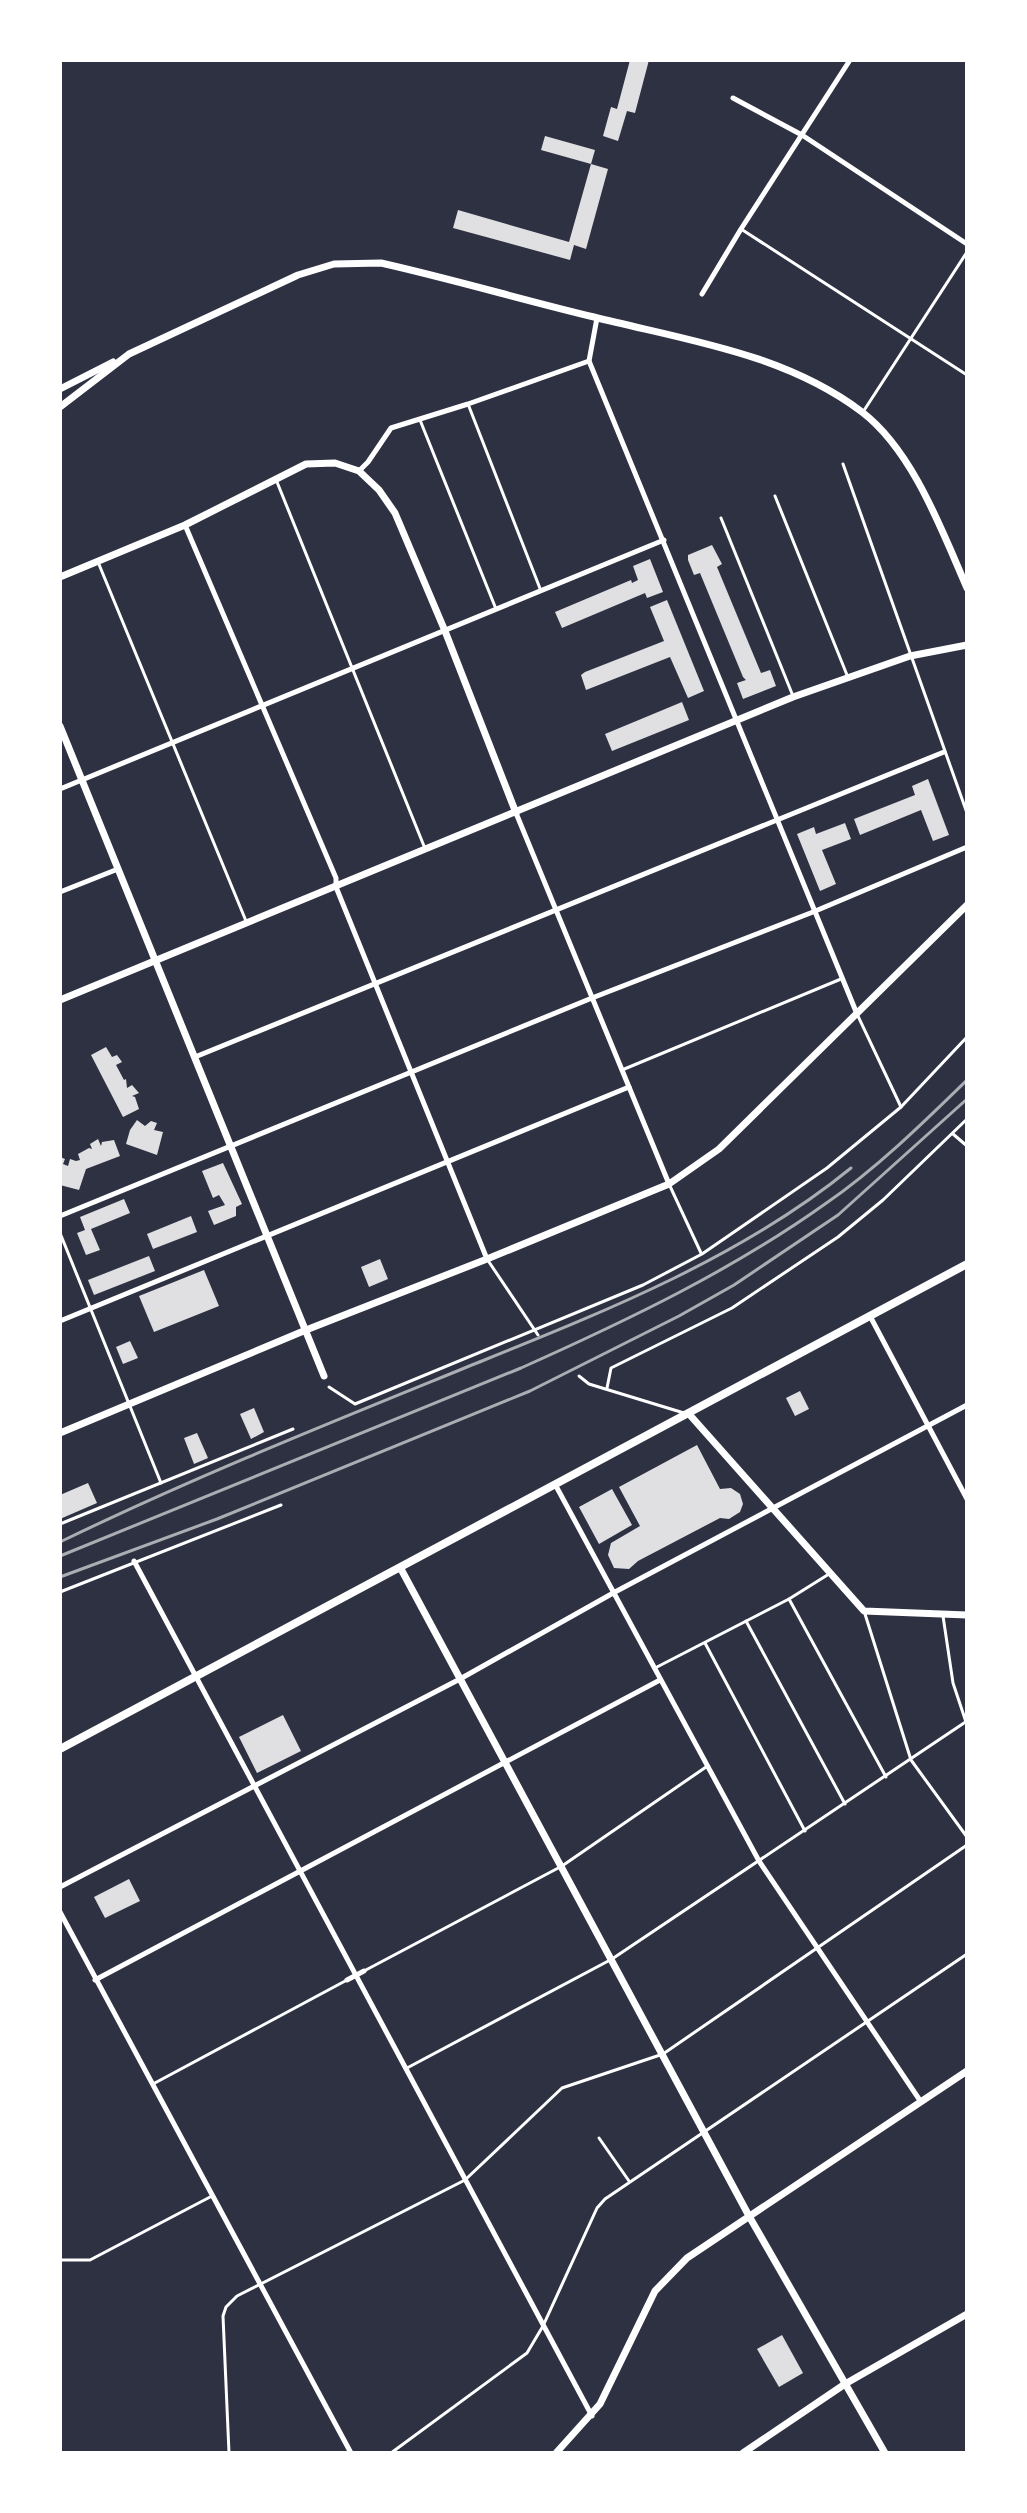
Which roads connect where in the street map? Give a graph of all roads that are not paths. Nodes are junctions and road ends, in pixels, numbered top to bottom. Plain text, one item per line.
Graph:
1 (850, 60) edge
2 (733, 98) dead end
3 (802, 135) junction
4 (741, 229) junction
5 (967, 244) edge
6 (967, 252) edge
7 (702, 294) dead end
8 (597, 318) junction
9 (912, 338) junction
10 (129, 354) junction
11 (589, 361) junction
12 (967, 375) edge
13 (60, 389) edge
14 (468, 404) junction
15 (60, 407) edge
16 (863, 412) junction
17 (420, 420) junction
18 (843, 464) dead end
19 (359, 471) junction
20 (275, 479) junction
21 (775, 496) dead end
22 (721, 518) dead end
23 (185, 525) junction
24 (664, 540) junction
25 (98, 562) junction
26 (60, 577) edge
27 (967, 588) edge
28 (541, 591) junction
29 (496, 610) junction
30 (445, 631) junction
31 (967, 645) edge
32 (910, 656) junction
33 (352, 670) junction
34 (848, 676) junction
35 (793, 697) junction
36 (263, 705) junction
37 (736, 723) junction
38 (60, 726) edge
39 (173, 743) junction
40 (944, 752) junction
41 (82, 780) junction
42 (60, 789) edge
43 (516, 813) junction
44 (967, 813) edge
45 (777, 821) junction
46 (967, 847) edge
47 (426, 850) junction
48 (118, 869) junction
49 (336, 887) junction
50 (60, 892) edge
51 (967, 905) edge
52 (556, 911) junction
53 (813, 912) junction
54 (247, 923) junction
55 (155, 961) junction
56 (841, 979) junction
57 (376, 985) junction
58 (592, 998) junction
59 (60, 1000) edge
60 (857, 1014) junction
61 (967, 1037) edge
62 (195, 1057) junction
63 (622, 1070) junction
64 (412, 1073) junction
65 (629, 1087) junction
66 (901, 1107) junction
67 (967, 1119) edge
68 (953, 1134) junction
69 (967, 1146) edge
70 (231, 1147) junction
71 (447, 1161) junction
72 (669, 1184) junction
73 (60, 1216) edge
74 (60, 1233) edge
75 (267, 1236) junction
76 (702, 1254) junction
77 (487, 1259) junction
78 (967, 1264) edge
79 (91, 1308) junction
80 (870, 1316) junction
81 (60, 1321) edge
82 (306, 1330) junction
83 (534, 1330) junction
84 (538, 1335) dead end
85 (324, 1376) dead end
86 (579, 1376) dead end
87 (329, 1387) dead end
88 (607, 1388) junction
89 (130, 1404) junction
90 (967, 1405) edge
91 (689, 1414) junction
92 (929, 1426) junction
93 (293, 1429) dead end
94 (60, 1433) edge
95 (161, 1483) junction
96 (556, 1486) junction
97 (967, 1499) edge
98 (281, 1505) dead end
99 (774, 1507) junction
100 (60, 1524) edge
101 (134, 1561) junction
102 (401, 1569) junction
103 (829, 1574) junction
104 (60, 1592) edge
105 (615, 1592) junction
106 (789, 1599) junction
107 (864, 1611) junction
108 (942, 1614) junction
109 (967, 1615) edge
110 (746, 1621) junction
111 (705, 1643) junction
112 (655, 1668) junction
113 (196, 1676) junction
114 (460, 1679) junction
115 (660, 1680) junction
116 (967, 1721) edge
117 (60, 1749) edge
118 (911, 1760) junction
119 (506, 1761) junction
120 (706, 1767) junction
121 (886, 1777) junction
122 (254, 1787) junction
123 (845, 1804) junction
124 (805, 1831) junction
125 (967, 1837) edge
126 (967, 1845) edge
127 (759, 1861) junction
128 (562, 1866) junction
129 (300, 1871) junction
130 (60, 1887) edge
131 (60, 1912) edge
132 (815, 1947) junction
133 (967, 1954) edge
134 (612, 1959) junction
135 (364, 1971) joint
136 (356, 1975) junction
137 (95, 1980) junction
138 (347, 1980) joint
139 (867, 2022) junction
140 (663, 2054) junction
141 (407, 2068) junction
142 (967, 2071) edge
143 (152, 2085) junction
144 (921, 2102) junction
145 (706, 2133) junction
146 (599, 2138) dead end
147 (465, 2180) junction
148 (630, 2181) junction
149 (212, 2196) junction
150 (749, 2216) junction
151 (60, 2260) edge
152 (260, 2284) junction
153 (967, 2314) edge
154 (543, 2326) junction
155 (845, 2384) junction
156 (592, 2416) junction
157 (229, 2453) edge
158 (262, 2453) edge
159 (299, 2453) edge
160 (351, 2453) edge
161 (391, 2453) edge
162 (556, 2453) edge
163 (743, 2453) edge
164 (885, 2453) edge

1 - 3 street
2 - 3 street
3 - 4 street
3 - 5 street
4 - 7 street
4 - 9 lane
6 - 9 lane
8 - 10 street
8 - 11 street
8 - 16 street
9 - 12 lane
9 - 16 lane
10 - 13 street
10 - 15 street
11 - 14 street
11 - 24 street
14 - 17 street
14 - 28 lane
16 - 27 street
17 - 19 street
17 - 29 lane
18 - 32 lane
19 - 20 street
19 - 30 street
20 - 23 street
20 - 33 lane
21 - 34 lane
22 - 35 lane
23 - 25 street
23 - 36 street
24 - 28 street
24 - 37 street
25 - 26 street
25 - 39 lane
28 - 29 street
29 - 30 street
30 - 33 street
30 - 43 street
31 - 32 street
32 - 34 street
32 - 40 lane
33 - 36 street
33 - 47 lane
34 - 35 street
35 - 37 street
36 - 39 street
36 - 49 street
37 - 43 street
37 - 45 street
38 - 41 street
39 - 41 street
39 - 54 lane
40 - 44 lane
40 - 45 street
41 - 42 street
41 - 48 street
43 - 47 street
43 - 52 street
45 - 52 street
45 - 53 street
46 - 53 street
47 - 49 street
48 - 50 street
48 - 55 street
49 - 54 street
49 - 57 street
51 - 60 street
52 - 57 street
52 - 58 street
53 - 56 street
53 - 58 street
54 - 55 street
55 - 59 street
55 - 62 street
56 - 60 street
56 - 63 lane
57 - 62 street
57 - 64 street
58 - 63 street
58 - 64 street
60 - 66 lane
60 - 72 street
61 - 66 lane
62 - 70 street
63 - 65 street
64 - 70 street
64 - 71 street
65 - 71 street
65 - 72 street
66 - 76 lane
67 - 68 lane
68 - 69 lane
68 - 88 lane
70 - 73 street
70 - 75 street
71 - 75 street
71 - 77 street
72 - 76 lane
72 - 77 street
74 - 79 lane
75 - 79 street
75 - 82 street
76 - 83 lane
77 - 82 street
77 - 83 lane
78 - 80 main road
79 - 81 street
79 - 89 lane
80 - 91 main road
80 - 92 street
82 - 85 street
82 - 89 street
83 - 84 lane
83 - 87 lane
86 - 88 lane
88 - 91 lane
89 - 94 street
89 - 95 lane
90 - 92 street
91 - 96 main road
91 - 99 street
92 - 97 street
92 - 99 street
93 - 95 lane
95 - 100 lane
96 - 102 main road
96 - 105 street
98 - 101 lane
99 - 103 street
99 - 105 street
101 - 104 lane
101 - 113 street
102 - 113 main road
102 - 114 street
103 - 106 lane
103 - 107 street
105 - 112 street
105 - 114 street
106 - 110 lane
106 - 121 lane
107 - 108 street
107 - 118 lane
108 - 109 street
108 - 116 lane
110 - 111 lane
110 - 123 lane
111 - 112 lane
111 - 124 lane
112 - 115 street
113 - 117 main road
113 - 122 street
114 - 119 street
114 - 122 street
115 - 119 street
115 - 120 street
116 - 118 lane
118 - 121 lane
118 - 125 lane
119 - 128 street
119 - 129 street
120 - 127 street
120 - 128 lane
121 - 123 lane
122 - 129 street
122 - 130 street
123 - 124 lane
124 - 127 lane
126 - 132 lane
127 - 132 street
127 - 134 lane
128 - 134 street
128 - 135 lane
129 - 136 street
129 - 137 street
131 - 137 street
132 - 139 street
132 - 140 lane
133 - 139 lane
134 - 140 street
134 - 141 lane
135 - 136 street
136 - 138 street
136 - 141 street
137 - 143 street
138 - 143 lane
139 - 144 street
139 - 145 lane
140 - 145 street
140 - 147 lane
141 - 147 street
142 - 144 street
143 - 149 street
144 - 150 street
145 - 148 lane
145 - 150 street
146 - 148 lane
147 - 152 lane
147 - 154 street
148 - 154 lane
149 - 151 lane
149 - 152 street
150 - 155 street
150 - 156 street
152 - 157 lane
152 - 160 street
153 - 155 street
154 - 156 street
154 - 161 lane
155 - 163 street
155 - 164 street
156 - 162 street
158 - 159 lane

